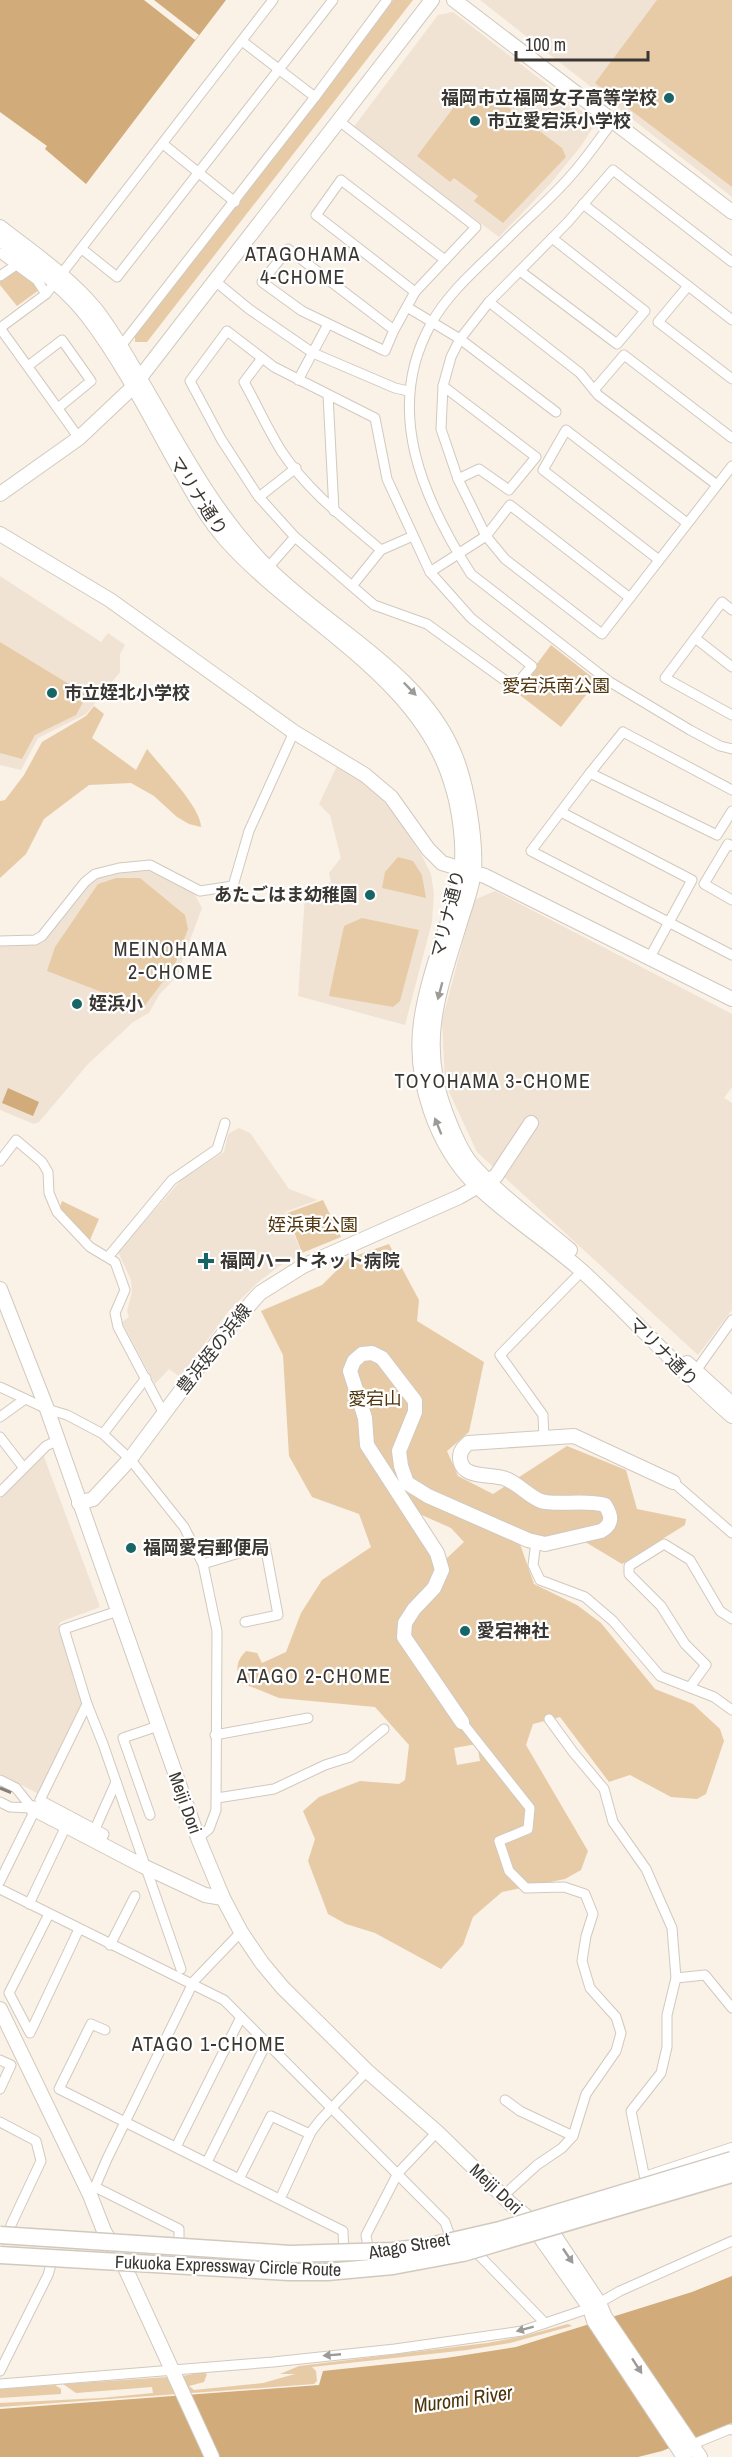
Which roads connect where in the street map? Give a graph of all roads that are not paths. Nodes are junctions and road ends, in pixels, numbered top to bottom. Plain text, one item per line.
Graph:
1 (273, 0) edge
2 (333, 0) edge
3 (387, 0) edge
4 (432, 0) edge
5 (454, 0) edge
6 (242, 41) junction
7 (278, 68) junction
8 (315, 97) junction
9 (339, 121) junction
10 (613, 121) junction
11 (163, 144) junction
12 (198, 172) junction
13 (235, 202) junction
14 (583, 204) junction
15 (732, 212) edge
16 (0, 227) edge
17 (552, 238) junction
18 (0, 239) edge
19 (82, 249) junction
20 (0, 253) edge
21 (445, 260) junction
22 (732, 262) edge
23 (16, 265) junction
24 (520, 271) junction
25 (0, 276) edge
26 (59, 279) junction
27 (215, 281) junction
28 (688, 286) junction
29 (415, 292) junction
30 (46, 294) junction
31 (489, 302) junction
32 (407, 307) junction
33 (732, 320) edge
34 (431, 322) junction
35 (328, 324) junction
36 (0, 328) edge
37 (394, 330) junction
38 (460, 339) junction
39 (121, 346) junction
40 (313, 352) junction
41 (262, 358) junction
42 (28, 366) junction
43 (732, 379) edge
44 (298, 380) junction
45 (136, 383) junction
46 (443, 386) junction
47 (594, 390) junction
48 (408, 391) junction
49 (328, 394) junction
50 (58, 408) junction
51 (556, 412) dead end
52 (79, 438) junction
53 (732, 438) edge
54 (732, 466) edge
55 (296, 468) junction
56 (458, 479) junction
57 (717, 485) junction
58 (0, 494) edge
59 (259, 497) junction
60 (334, 511) junction
61 (687, 523) junction
62 (0, 534) edge
63 (413, 536) junction
64 (486, 536) junction
65 (294, 537) junction
66 (381, 550) junction
67 (458, 553) junction
68 (659, 560) junction
69 (264, 572) junction
70 (430, 572) junction
71 (352, 586) junction
72 (630, 598) junction
73 (732, 610) edge
74 (695, 638) junction
75 (732, 667) edge
76 (732, 715) edge
77 (294, 732) junction
78 (732, 749) edge
79 (590, 773) junction
80 (732, 790) edge
81 (732, 811) edge
82 (561, 812) junction
83 (732, 846) edge
84 (470, 868) junction
85 (732, 900) edge
86 (669, 923) junction
87 (0, 941) edge
88 (651, 955) junction
89 (732, 955) edge
90 (732, 994) edge
91 (732, 999) edge
92 (531, 1123) dead end
93 (225, 1124) dead end
94 (0, 1161) edge
95 (483, 1184) junction
96 (108, 1257) junction
97 (582, 1271) junction
98 (0, 1289) edge
99 (732, 1320) edge
100 (691, 1374) junction
101 (146, 1378) junction
102 (0, 1387) edge
103 (25, 1399) junction
104 (732, 1404) edge
105 (47, 1409) junction
106 (164, 1414) junction
107 (732, 1416) edge
108 (0, 1417) edge
109 (103, 1434) junction
110 (0, 1437) edge
111 (544, 1439) junction
112 (58, 1440) junction
113 (130, 1459) junction
114 (23, 1467) junction
115 (673, 1482) joint
116 (0, 1492) edge
117 (79, 1503) junction
118 (732, 1533) edge
119 (536, 1542) junction
120 (203, 1564) junction
121 (118, 1611) junction
122 (732, 1619) edge
123 (244, 1622) dead end
124 (690, 1687) junction
125 (87, 1704) junction
126 (732, 1710) edge
127 (308, 1718) dead end
128 (549, 1719) dead end
129 (462, 1722) joint
130 (158, 1726) junction
131 (384, 1729) dead end
132 (215, 1735) junction
133 (0, 1780) edge
134 (116, 1782) junction
135 (217, 1798) junction
136 (0, 1802) edge
137 (34, 1809) junction
138 (150, 1815) dead end
139 (66, 1826) junction
140 (95, 1829) junction
141 (198, 1838) junction
142 (99, 1844) junction
143 (143, 1866) junction
144 (0, 1881) edge
145 (0, 1889) edge
146 (135, 1896) dead end
147 (223, 1898) junction
148 (29, 1904) junction
149 (49, 1914) junction
150 (79, 1929) junction
151 (241, 1932) junction
152 (110, 1945) junction
153 (181, 1970) dead end
154 (676, 1978) junction
155 (192, 1985) junction
156 (732, 2008) edge
157 (0, 2009) edge
158 (241, 2017) junction
159 (105, 2030) dead end
160 (267, 2042) junction
161 (0, 2060) edge
162 (367, 2071) junction
163 (0, 2089) edge
164 (505, 2100) dead end
165 (332, 2108) junction
166 (0, 2122) edge
167 (126, 2122) junction
168 (437, 2133) junction
169 (310, 2134) junction
170 (573, 2136) junction
171 (176, 2147) junction
172 (732, 2150) edge
173 (732, 2160) edge
174 (207, 2162) junction
175 (398, 2173) junction
176 (732, 2175) edge
177 (239, 2179) junction
178 (645, 2179) junction
179 (92, 2191) junction
180 (503, 2196) junction
181 (280, 2199) junction
182 (527, 2217) junction
183 (550, 2229) junction
184 (536, 2231) junction
185 (3, 2237) edge
186 (452, 2239) junction
187 (732, 2241) edge
188 (111, 2244) junction
189 (179, 2248) junction
190 (474, 2250) junction
191 (0, 2254) edge
192 (369, 2254) junction
193 (344, 2255) junction
194 (53, 2257) junction
195 (122, 2261) junction
196 (597, 2312) junction
197 (545, 2323) junction
198 (0, 2371) edge
199 (171, 2372) junction
200 (0, 2384) edge
201 (732, 2430) edge
202 (684, 2450) edge
203 (212, 2457) edge
204 (699, 2457) edge

1 - 6 street
2 - 7 street
3 - 8 street
4 - 9 street
5 - 10 street
6 - 7 street
6 - 11 street
7 - 8 street
7 - 12 street
8 - 13 street
9 - 21 street
9 - 27 street
10 - 15 street
10 - 34 street
11 - 12 street
11 - 19 street
12 - 13 street
12 - 19 street
13 - 39 street
14 - 17 street
14 - 22 street
14 - 28 street
16 - 26 street, マリナ通り
17 - 24 street
17 - 24 street
18 - 26 street, マリナ通り
19 - 26 street
20 - 23 street
21 - 29 street
21 - 29 street
23 - 25 street
23 - 30 street
24 - 31 street
26 - 30 street
26 - 39 street, マリナ通り
26 - 45 street, マリナ通り
27 - 40 street
27 - 45 street
28 - 33 street
28 - 43 street
29 - 32 street
30 - 36 street
31 - 38 street
31 - 47 street
32 - 34 street
32 - 37 street
34 - 38 street
34 - 48 street
35 - 37 street
35 - 37 street
35 - 40 street
36 - 42 street
38 - 46 street
38 - 51 street
39 - 45 street, マリナ通り
40 - 44 street
40 - 48 street
41 - 44 street
41 - 55 street
41 - 59 street
42 - 50 street
42 - 50 street
44 - 49 street
45 - 52 street
45 - 69 street, マリナ通り
46 - 56 street
46 - 56 street
47 - 53 street
47 - 57 street
48 - 67 street
49 - 60 street
49 - 63 street
50 - 52 street
52 - 58 street
54 - 57 street
55 - 59 street
55 - 60 street
56 - 64 street
57 - 61 street
59 - 65 street
60 - 66 street
61 - 68 street
61 - 68 street
62 - 77 street
63 - 66 street
63 - 70 street
64 - 67 street
64 - 72 street
64 - 72 street
65 - 69 street
65 - 71 street
66 - 71 street
67 - 70 street
67 - 78 street
68 - 72 street
69 - 84 street, マリナ通り
70 - 71 street
73 - 74 street
74 - 75 street
74 - 76 street
77 - 84 street
77 - 87 street
79 - 80 street
79 - 81 street
79 - 82 street
82 - 86 street
82 - 86 street
83 - 85 street
84 - 88 street
84 - 95 street, マリナ通り
86 - 88 street
86 - 89 street
88 - 90 street
88 - 91 street
92 - 95 street
93 - 96 street
94 - 96 street
95 - 97 street, マリナ通り
95 - 100 street, マリナ通り
95 - 106 street, 豊浜姪の浜線
96 - 101 street
97 - 100 street, マリナ通り
97 - 111 street
98 - 105 street, Meiji Dori
99 - 100 street
100 - 104 street, マリナ通り
100 - 107 street, マリナ通り
101 - 106 street
101 - 109 street
102 - 103 street
103 - 105 street
103 - 108 street
105 - 109 street
105 - 112 street, Meiji Dori
106 - 113 street, 豊浜姪の浜線
109 - 113 street
110 - 114 street
111 - 115 street
111 - 119 street
112 - 114 street
112 - 117 street, Meiji Dori
113 - 117 street, 豊浜姪の浜線
113 - 120 street
114 - 116 street
115 - 118 street
117 - 121 street, Meiji Dori
119 - 124 street
119 - 129 street
120 - 123 street
120 - 132 street
121 - 125 street
121 - 130 street, Meiji Dori
122 - 124 street
124 - 126 street
125 - 134 street
125 - 140 street
127 - 132 street
128 - 154 street
129 - 170 street
130 - 138 street
130 - 141 street, Meiji Dori
131 - 135 street
132 - 135 street
133 - 137 street
134 - 140 street
134 - 143 street
135 - 141 street
136 - 137 street
137 - 139 street
137 - 144 street
139 - 142 street
139 - 148 street
140 - 142 street
141 - 147 street, Meiji Dori
142 - 143 street
143 - 147 street
143 - 153 street
145 - 148 street
146 - 152 street
147 - 151 street, Meiji Dori
148 - 149 street
149 - 150 street
149 - 150 street
150 - 152 street
151 - 155 street
151 - 162 street, Meiji Dori
152 - 155 street
154 - 156 street
154 - 178 street
155 - 158 street
155 - 167 street
157 - 179 street
158 - 160 street
158 - 171 street
159 - 167 street
160 - 165 street
160 - 174 street
161 - 163 street
162 - 165 street
162 - 168 street, Meiji Dori
164 - 170 street
165 - 169 street
165 - 175 street
166 - 185 street
167 - 171 street
167 - 179 street
168 - 175 street
168 - 180 street, Meiji Dori
169 - 177 street
169 - 181 street
170 - 180 street
171 - 174 street
172 - 178 street, Atago Street
173 - 185 highway, Fukuoka Expressway Circle Route, bridge
174 - 177 street
175 - 186 street
175 - 192 street
176 - 183 street, Atago Street
176 - 191 highway, Fukuoka Expressway Circle Route, bridge
177 - 181 street
178 - 182 street, Atago Street
179 - 188 street
179 - 189 street
180 - 182 street, Meiji Dori
181 - 193 street
182 - 183 street, Meiji Dori
182 - 184 street, Meiji Dori
182 - 186 street, Atago Street
183 - 184 street, Atago Street
183 -> 196 street, Meiji Dori
184 - 190 street, Atago Street
184 - 196 street, Meiji Dori
185 - 188 street, Atago Street
186 - 192 street, Atago Street
187 - 196 street
188 - 189 street, Atago Street
188 - 195 street
189 - 193 street, Atago Street
190 - 195 street, Atago Street
190 - 197 street
191 - 194 street, Atago Street
192 - 193 street, Atago Street
194 - 195 street, Atago Street
194 - 198 street
195 - 199 street
196 - 197 street
196 - 202 street
197 -> 199 street
199 - 200 street
199 - 203 street
201 - 202 street
202 - 204 street

